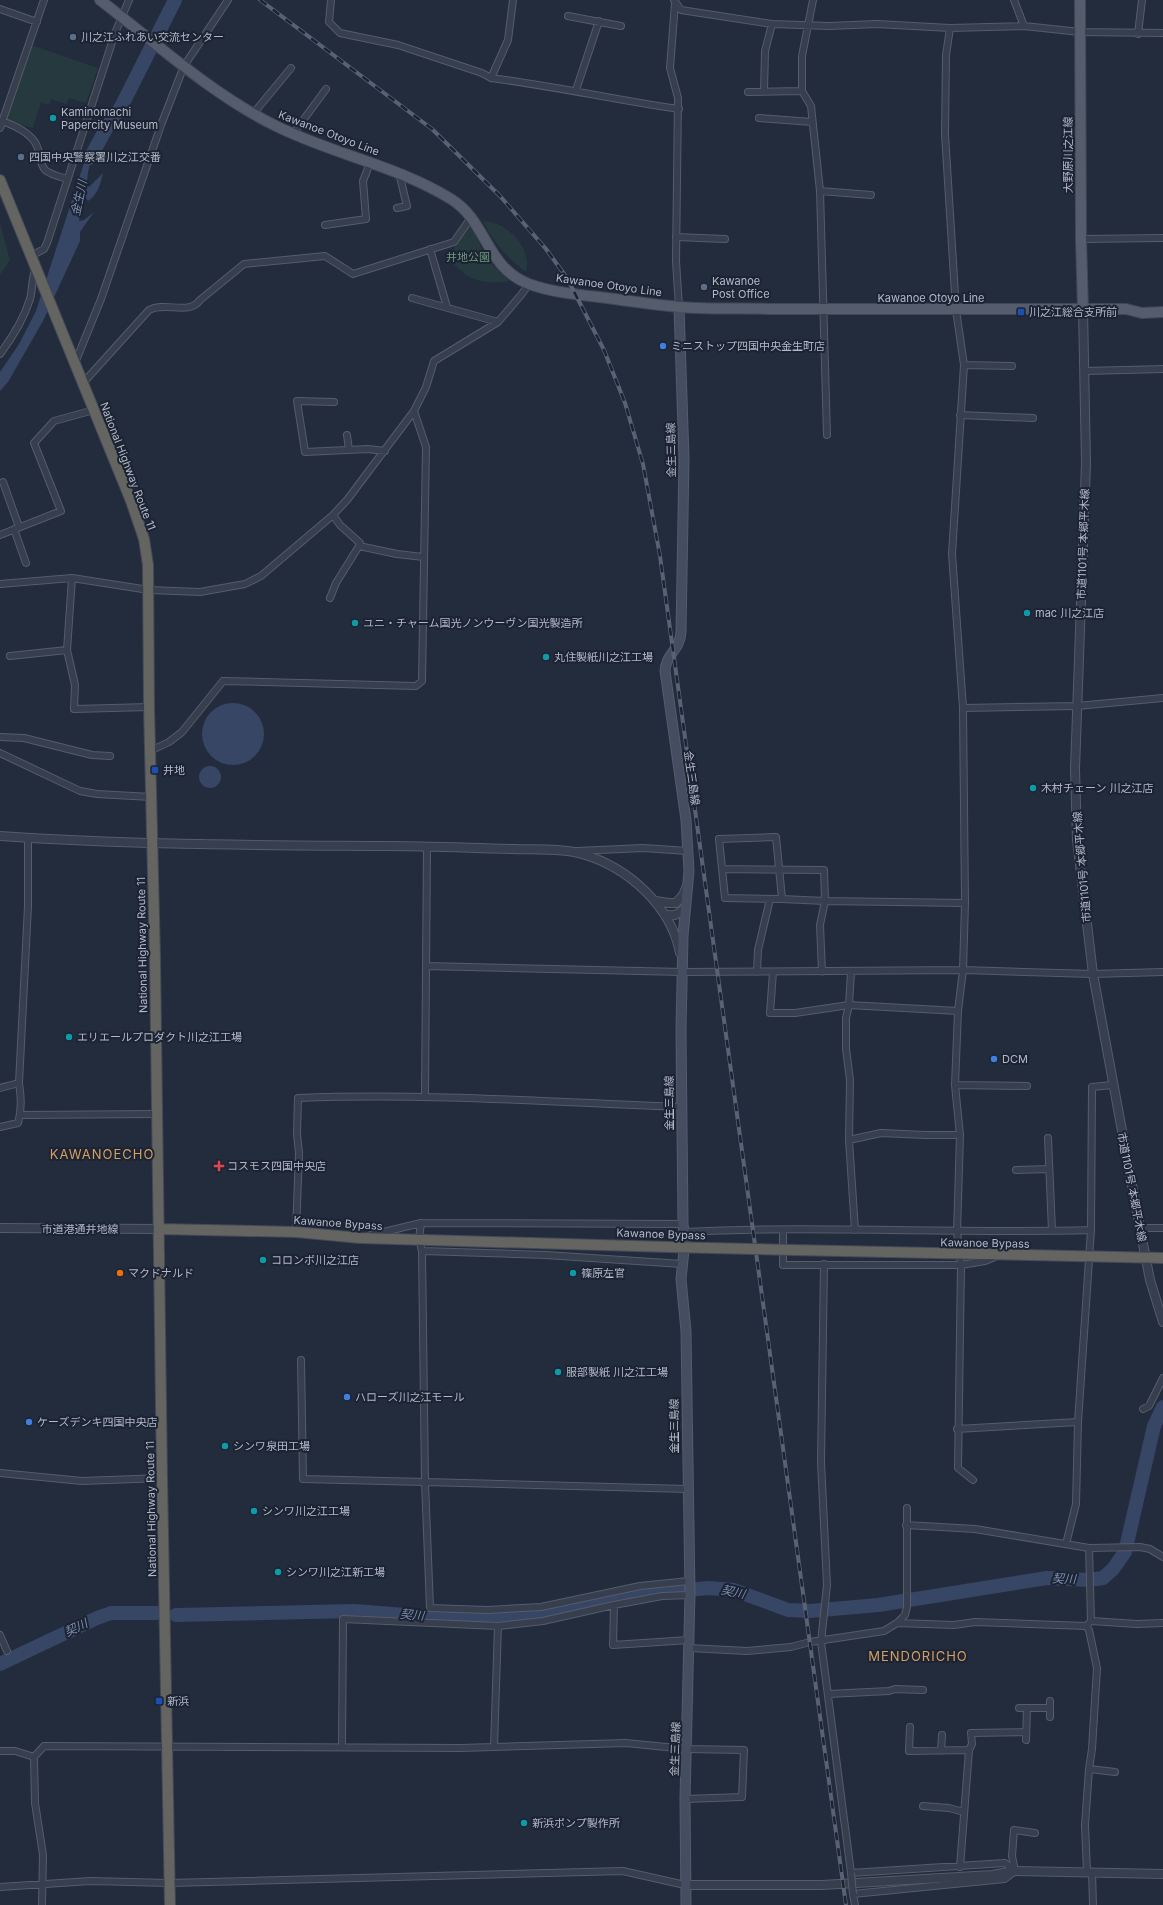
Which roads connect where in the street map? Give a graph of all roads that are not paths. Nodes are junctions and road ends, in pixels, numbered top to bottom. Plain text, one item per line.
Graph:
1 (44, 0) edge
2 (100, 0) edge
3 (129, 0) edge
4 (228, 0) edge
5 (331, 0) edge
6 (512, 0) edge
7 (813, 0) edge
8 (1014, 0) edge
9 (1080, 0) edge
10 (1142, 0) edge
11 (675, 1) edge
12 (0, 9) edge
13 (568, 16) dead end
14 (122, 17) junction
15 (599, 21) junction
16 (37, 22) junction
17 (772, 24) junction
18 (621, 26) dead end
19 (807, 26) junction
20 (1024, 26) junction
21 (950, 28) junction
22 (1085, 32) junction
23 (1163, 33) edge
24 (1138, 34) junction
25 (184, 66) junction
26 (291, 68) dead end
27 (491, 78) junction
28 (326, 89) dead end
29 (576, 90) junction
30 (764, 91) junction
31 (802, 91) junction
32 (748, 92) dead end
33 (678, 109) junction
34 (253, 114) junction
35 (759, 118) dead end
36 (2, 121) junction
37 (812, 122) junction
38 (0, 128) edge
39 (293, 134) junction
40 (370, 163) junction
41 (399, 173) junction
42 (68, 179) junction
43 (0, 180) edge
44 (820, 191) junction
45 (871, 194) dead end
46 (397, 208) dead end
47 (472, 216) junction
48 (325, 226) dead end
49 (676, 238) junction
50 (1163, 238) edge
51 (725, 239) dead end
52 (1081, 239) junction
53 (430, 249) junction
54 (31, 256) junction
55 (36, 268) junction
56 (528, 284) junction
57 (412, 298) dead end
58 (447, 307) junction
59 (679, 307) junction
60 (822, 309) junction
61 (1083, 309) junction
62 (956, 310) junction
63 (1163, 312) edge
64 (498, 322) junction
65 (0, 354) edge
66 (74, 364) junction
67 (964, 365) junction
68 (1012, 366) dead end
69 (1163, 369) edge
70 (1085, 371) junction
71 (82, 383) junction
72 (334, 402) dead end
73 (94, 410) junction
74 (414, 411) junction
75 (960, 415) junction
76 (1034, 418) dead end
77 (347, 435) dead end
78 (827, 435) dead end
79 (349, 450) junction
80 (385, 451) junction
81 (3, 482) dead end
82 (333, 515) junction
83 (16, 528) junction
84 (0, 535) edge
85 (359, 546) junction
86 (423, 557) junction
87 (26, 564) dead end
88 (72, 578) junction
89 (0, 584) edge
90 (148, 590) junction
91 (330, 598) dead end
92 (67, 650) junction
93 (10, 656) dead end
94 (1163, 698) edge
95 (1077, 706) junction
96 (149, 707) junction
97 (963, 708) junction
98 (0, 738) edge
99 (150, 751) junction
100 (0, 753) edge
101 (110, 756) dead end
102 (151, 797) junction
103 (0, 836) edge
104 (28, 838) junction
105 (152, 843) junction
106 (427, 846) junction
107 (688, 851) junction
108 (565, 852) junction
109 (722, 869) junction
110 (779, 869) junction
111 (687, 885) junction
112 (770, 899) junction
113 (782, 899) junction
114 (655, 900) junction
115 (825, 901) junction
116 (965, 903) junction
117 (684, 909) junction
118 (664, 914) junction
119 (426, 966) junction
120 (683, 969) junction
121 (963, 970) junction
122 (757, 972) junction
123 (773, 972) junction
124 (822, 972) junction
125 (851, 972) junction
126 (1163, 972) edge
127 (1093, 974) junction
128 (849, 1005) junction
129 (958, 1011) junction
130 (19, 1083) junction
131 (955, 1085) junction
132 (1113, 1085) junction
133 (1027, 1086) dead end
134 (0, 1088) edge
135 (425, 1097) junction
136 (681, 1107) junction
137 (156, 1114) junction
138 (21, 1115) junction
139 (0, 1127) edge
140 (960, 1135) junction
141 (1048, 1138) dead end
142 (849, 1140) junction
143 (1049, 1169) junction
144 (1016, 1170) dead end
145 (421, 1223) junction
146 (0, 1228) edge
147 (683, 1228) junction
148 (1140, 1228) junction
149 (1163, 1228) edge
150 (160, 1229) junction
151 (783, 1230) junction
152 (855, 1230) junction
153 (1091, 1230) junction
154 (1052, 1231) junction
155 (296, 1232) junction
156 (956, 1232) junction
157 (360, 1238) junction
158 (419, 1239) junction
159 (422, 1251) junction
160 (1089, 1256) junction
161 (1146, 1257) junction
162 (1163, 1258) edge
163 (960, 1260) junction
164 (682, 1264) junction
165 (824, 1264) junction
166 (1163, 1322) edge
167 (301, 1360) dead end
168 (1163, 1378) edge
169 (1143, 1409) dead end
170 (1078, 1422) junction
171 (957, 1429) junction
172 (0, 1473) edge
173 (162, 1478) junction
174 (973, 1480) dead end
175 (425, 1482) junction
176 (687, 1489) junction
177 (907, 1508) dead end
178 (906, 1526) junction
179 (1066, 1544) junction
180 (1089, 1548) junction
181 (1163, 1557) edge
182 (690, 1588) junction
183 (614, 1605) junction
184 (1091, 1620) junction
185 (897, 1623) junction
186 (1163, 1623) edge
187 (498, 1626) junction
188 (1086, 1626) junction
189 (0, 1635) edge
190 (821, 1642) junction
191 (689, 1644) junction
192 (7, 1651) dead end
193 (923, 1690) dead end
194 (828, 1694) junction
195 (1050, 1701) dead end
196 (1019, 1708) dead end
197 (1027, 1708) junction
198 (1050, 1708) junction
199 (1050, 1717) dead end
200 (910, 1727) dead end
201 (987, 1732) junction
202 (1026, 1732) junction
203 (942, 1735) dead end
204 (988, 1740) dead end
205 (1026, 1740) dead end
206 (342, 1746) junction
207 (494, 1747) junction
208 (167, 1748) junction
209 (686, 1749) junction
210 (941, 1750) junction
211 (969, 1750) junction
212 (0, 1751) edge
213 (34, 1757) junction
214 (1089, 1769) junction
215 (1115, 1772) dead end
216 (685, 1798) junction
217 (923, 1806) dead end
218 (964, 1812) junction
219 (1034, 1833) dead end
220 (960, 1867) junction
221 (1015, 1871) junction
222 (1089, 1872) junction
223 (850, 1873) junction
224 (1163, 1874) edge
225 (170, 1883) junction
226 (42, 1884) junction
227 (685, 1885) junction
228 (0, 1887) edge
229 (853, 1894) junction
230 (42, 1905) edge
231 (170, 1905) edge
232 (686, 1905) edge
233 (855, 1905) edge
234 (1093, 1905) edge

1 - 16 street
2 - 14 main road, Kawanoe Otoyo Line
3 - 14 street
4 - 25 street
5 - 27 street
6 - 27 street
7 - 19 street
8 - 20 street
9 - 22 main road, 大野原川之江線
10 - 24 street
11 - 17 street
11 - 33 street
12 - 16 street
13 - 15 street
14 - 25 main road, Kawanoe Otoyo Line
14 - 42 street
15 - 18 street
15 - 29 street
16 - 36 street
17 - 19 street
17 - 30 street
19 - 21 street
19 - 31 street
20 - 21 street
20 - 22 street
21 - 62 street
22 - 24 street
22 - 52 main road, 大野原川之江線
23 - 24 street
25 - 34 main road, Kawanoe Otoyo Line
25 - 66 street
26 - 34 street
27 - 29 street
28 - 39 street
29 - 33 street
30 - 31 street
30 - 32 street
31 - 37 street
33 - 49 street
34 - 39 main road, Kawanoe Otoyo Line
35 - 37 street
36 - 38 street
36 - 42 street
37 - 44 street
39 - 40 main road, Kawanoe Otoyo Line
40 - 41 main road, Kawanoe Otoyo Line
40 - 48 street
41 - 46 street
41 - 47 main road, Kawanoe Otoyo Line
42 - 54 street
43 - 54 highway, National Highway Route 11
44 - 45 street
44 - 60 street
47 - 53 street
47 - 56 main road, Kawanoe Otoyo Line
49 - 51 street
49 - 59 street
50 - 52 street
52 - 61 main road, 大野原川之江線
53 - 58 street
53 - 71 street
54 - 55 highway, National Highway Route 11
55 - 65 street
55 - 66 highway, National Highway Route 11
56 - 59 main road, Kawanoe Otoyo Line
56 - 64 street
57 - 58 street
58 - 64 street
59 - 60 main road, Kawanoe Otoyo Line
59 - 107 main road, 金生三島線
60 - 62 main road, Kawanoe Otoyo Line
60 - 78 street
61 - 62 main road, Kawanoe Otoyo Line
61 - 63 main road, Kawanoe Otoyo Line
61 - 70 street, 市道1101号 本郷平木線
62 - 67 street
64 - 74 street
66 - 71 highway, National Highway Route 11
67 - 68 street
67 - 75 street
69 - 70 street
70 - 95 street, 市道1101号 本郷平木線
71 - 73 highway, National Highway Route 11
72 - 79 street
73 - 83 street
73 - 90 highway, National Highway Route 11
74 - 80 street
74 - 86 street
75 - 76 street
75 - 97 street
77 - 79 street
79 - 80 street
80 - 82 street
81 - 83 street
82 - 85 street
82 - 90 street
83 - 84 street
83 - 87 street
85 - 86 street
85 - 91 street
86 - 99 street
88 - 89 street
88 - 90 street
88 - 92 street
90 - 96 highway, National Highway Route 11
92 - 93 street
92 - 96 street
94 - 95 street
95 - 97 street
95 - 127 street, 市道1101号 本郷平木線
96 - 99 highway, National Highway Route 11
97 - 116 street
98 - 101 street
99 - 102 highway, National Highway Route 11
100 - 102 street
102 - 105 highway, National Highway Route 11
103 - 104 street
104 - 105 street
104 - 130 street
105 - 106 street
105 - 137 highway, National Highway Route 11
106 - 108 street
106 - 119 street
107 - 108 street
107 - 111 main road, 金生三島線
108 - 114 street
109 - 110 street
109 - 110 street
109 - 112 street
110 - 113 street
110 - 115 street
111 - 114 street
111 - 117 main road, 金生三島線
112 - 113 street
112 - 122 street
113 - 115 street
114 - 118 street
115 - 116 street
115 - 124 street
116 - 121 street
117 - 118 street
117 - 120 main road, 金生三島線
118 - 120 street
119 - 120 street
119 - 135 street
120 - 122 street
120 - 136 main road, 金生三島線
121 - 125 street
121 - 127 street
121 - 129 street
122 - 123 street
123 - 124 street
123 - 128 street
124 - 125 street
125 - 128 street
126 - 127 street
127 - 132 street, 市道1101号 本郷平木線
128 - 129 street
128 - 142 street
129 - 131 street
130 - 134 street
130 - 138 street
131 - 133 street
131 - 140 street
132 - 148 street, 市道1101号 本郷平木線
132 - 153 street
135 - 136 street
135 - 155 street
136 - 147 main road, 金生三島線
137 - 138 street
137 - 150 highway, National Highway Route 11
138 - 139 street
140 - 142 street
140 - 156 street
141 - 143 street
142 - 152 street
143 - 144 street
143 - 154 street
145 - 147 street
145 - 157 street
145 - 158 street
146 - 150 street, 市道港通井地線
147 - 151 street
147 - 164 main road, 金生三島線
148 - 149 street
148 - 161 street, 市道1101号 本郷平木線
150 - 155 highway, Kawanoe Bypass
150 - 173 highway, National Highway Route 11
151 - 152 street
151 - 165 street
152 - 156 street
153 - 154 street
153 - 160 street
154 - 156 street
155 - 157 highway, Kawanoe Bypass
156 - 163 street
157 - 158 highway, Kawanoe Bypass
158 - 159 street
158 - 163 highway, Kawanoe Bypass, bridge
159 - 164 street
159 - 175 street
160 - 161 highway, Kawanoe Bypass
160 - 163 highway, Kawanoe Bypass
160 - 170 street
161 - 162 highway, Kawanoe Bypass
161 - 166 street, 市道1101号 本郷平木線
163 - 165 street
163 - 171 street
164 - 176 main road, 金生三島線
165 - 190 street
167 - 175 street
168 - 169 street
170 - 171 street
170 - 179 street
171 - 174 street
172 - 173 street
173 - 208 highway, National Highway Route 11
175 - 176 street
175 - 182 street
176 - 182 main road, 金生三島線
177 - 178 street
178 - 179 street
178 - 185 street
179 - 180 street
180 - 181 street
180 - 184 street
182 - 183 street
182 - 191 main road, 金生三島線
183 - 187 street
183 - 191 street
184 - 186 street
184 - 188 street
185 - 188 street
185 - 190 street
187 - 206 street
187 - 207 street
188 - 214 street
189 - 192 street
190 - 191 street
190 - 194 street
191 - 209 main road, 金生三島線
193 - 194 street
194 - 223 street
195 - 198 street
196 - 197 street
197 - 198 street
197 - 202 street
198 - 199 street
200 - 210 street
201 - 202 street
201 - 204 street
201 - 211 street
202 - 205 street
203 - 210 street
206 - 207 street
206 - 208 street
207 - 209 street
208 - 213 street
208 - 225 highway, National Highway Route 11
209 - 216 main road, 金生三島線
209 - 216 street
210 - 211 street
211 - 218 street
212 - 213 street
213 - 226 street
214 - 215 street
214 - 222 street
216 - 227 main road, 金生三島線
217 - 218 street
218 - 220 street
219 - 221 street
220 - 221 street
220 - 223 street
221 - 222 street
221 - 227 street
221 - 229 street
222 - 224 street
222 - 234 street
223 - 229 street, bridge
225 - 226 street
225 - 227 street
225 - 231 highway, National Highway Route 11
226 - 228 street
226 - 230 street
227 - 232 main road, 金生三島線
229 - 233 street

